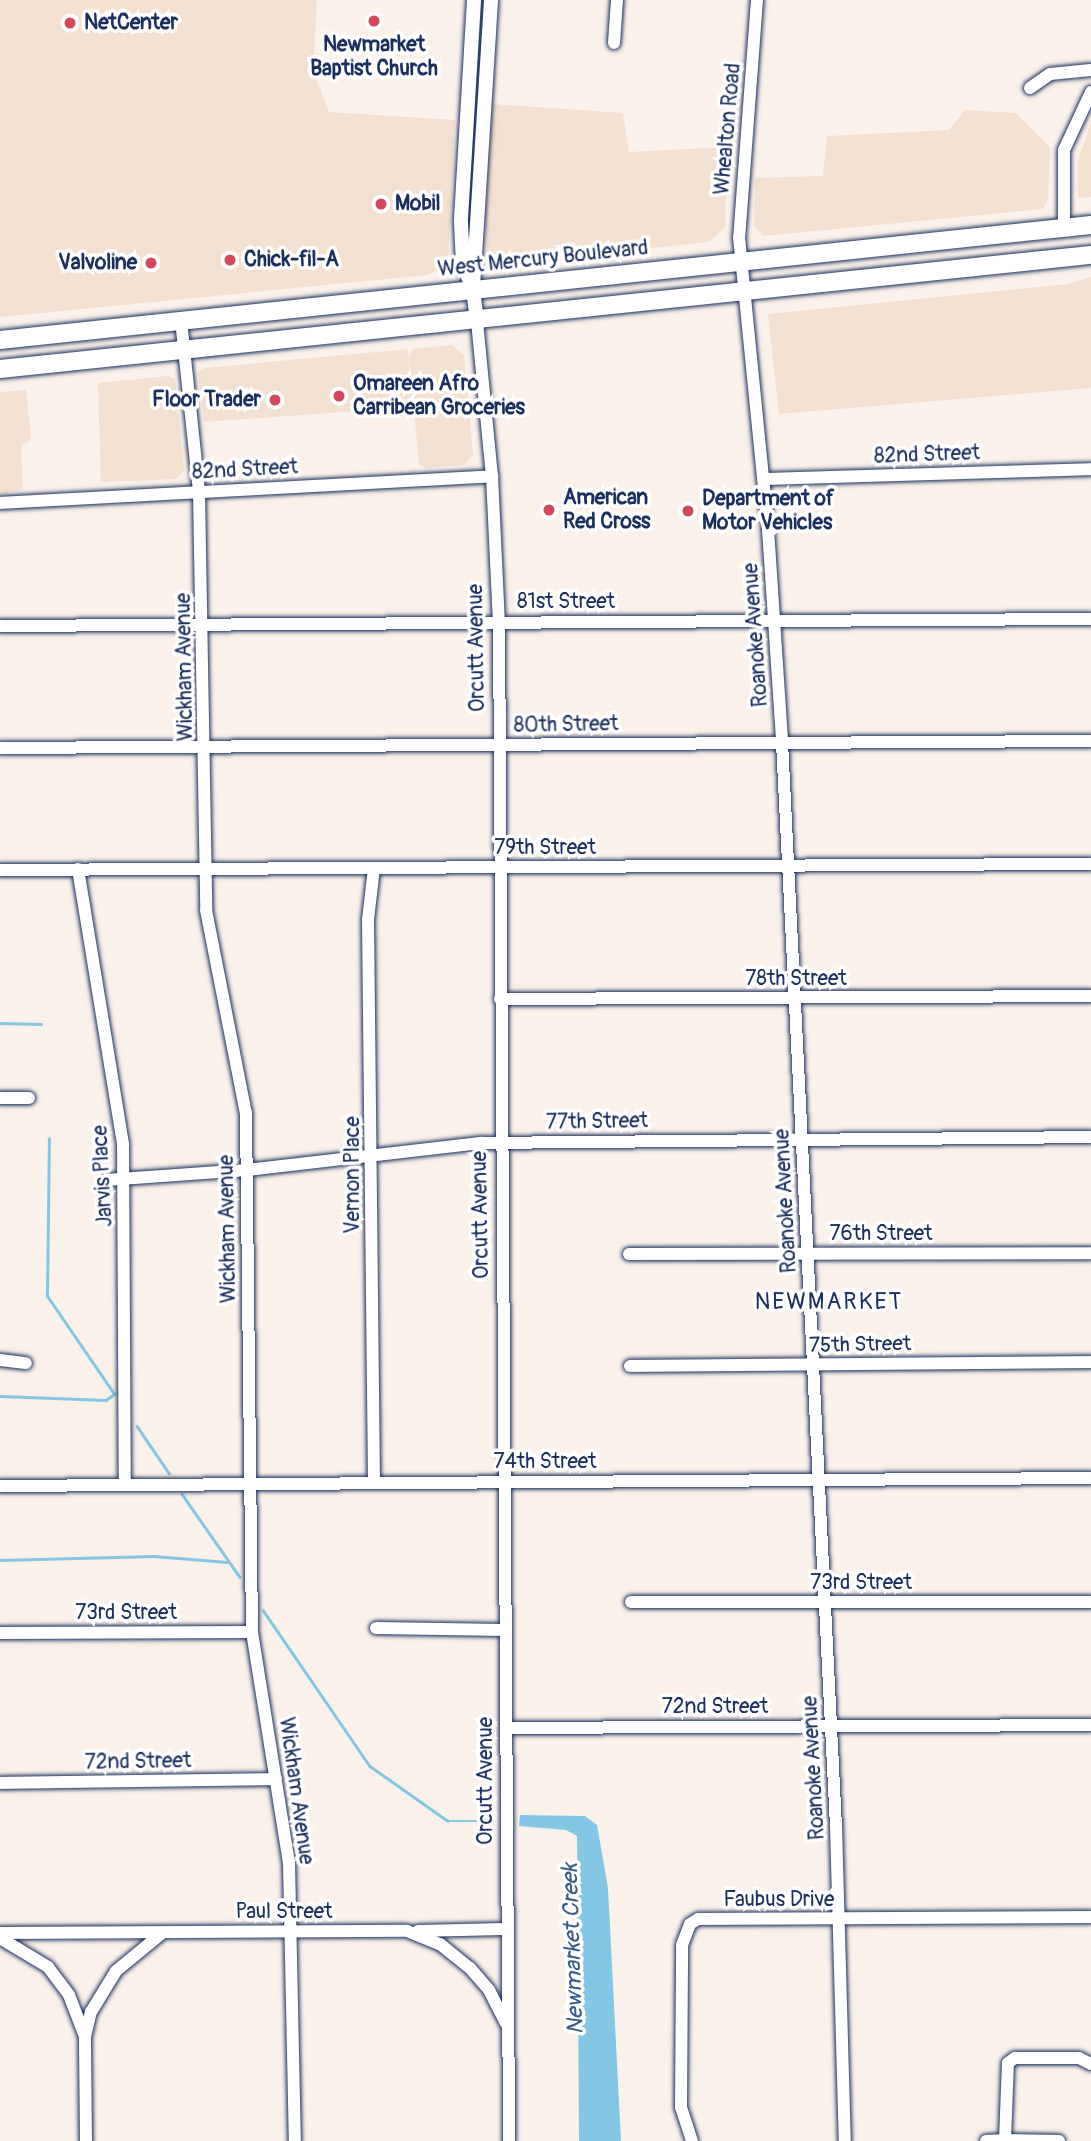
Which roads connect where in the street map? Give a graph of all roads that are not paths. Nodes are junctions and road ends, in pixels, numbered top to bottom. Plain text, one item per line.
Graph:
1 (474, 0) edge
2 (491, 0) edge
3 (617, 0) edge
4 (757, 0) edge
5 (614, 43) dead end
6 (1091, 70) edge
7 (468, 72) junction
8 (1030, 88) dead end
9 (1091, 92) edge
10 (482, 118) junction
11 (1091, 225) edge
12 (1064, 228) junction
13 (1091, 255) edge
14 (741, 261) junction
15 (473, 289) junction
16 (743, 291) junction
17 (181, 320) junction
18 (477, 321) junction
19 (0, 340) edge
20 (186, 350) junction
21 (0, 369) edge
22 (1091, 469) edge
23 (492, 476) junction
24 (764, 479) junction
25 (200, 492) junction
26 (0, 503) edge
27 (1091, 619) edge
28 (774, 621) junction
29 (499, 622) junction
30 (204, 624) junction
31 (0, 626) edge
32 (1091, 741) edge
33 (782, 742) junction
34 (499, 745) junction
35 (205, 747) junction
36 (0, 748) edge
37 (1091, 864) edge
38 (788, 866) junction
39 (500, 867) junction
40 (374, 868) junction
41 (78, 869) junction
42 (204, 869) junction
43 (0, 870) edge
44 (1091, 996) edge
45 (794, 998) junction
46 (500, 999) junction
47 (0, 1098) edge
48 (29, 1098) dead end
49 (1091, 1137) edge
50 (802, 1139) junction
51 (501, 1142) junction
52 (372, 1157) junction
53 (247, 1170) junction
54 (124, 1179) junction
55 (106, 1180) dead end
56 (808, 1253) junction
57 (1091, 1253) edge
58 (629, 1254) dead end
59 (0, 1360) edge
60 (1091, 1362) edge
61 (26, 1363) dead end
62 (813, 1365) junction
63 (629, 1366) dead end
64 (1091, 1478) edge
65 (819, 1480) junction
66 (505, 1481) junction
67 (374, 1482) junction
68 (250, 1483) junction
69 (125, 1484) junction
70 (0, 1486) edge
71 (631, 1602) dead end
72 (825, 1602) junction
73 (1091, 1602) edge
74 (376, 1628) dead end
75 (506, 1630) junction
76 (252, 1632) junction
77 (0, 1633) edge
78 (1091, 1725) edge
79 (831, 1726) junction
80 (507, 1728) junction
81 (276, 1779) junction
82 (0, 1783) edge
83 (1091, 1917) edge
84 (839, 1919) junction
85 (508, 1929) junction
86 (292, 1931) junction
87 (407, 1931) junction
88 (162, 1933) junction
89 (0, 1935) edge
90 (508, 2030) junction
91 (85, 2037) junction
92 (1091, 2064) edge
93 (1005, 2140) edge
94 (86, 2141) edge
95 (295, 2141) edge
96 (509, 2141) edge
97 (692, 2141) edge
98 (845, 2141) edge
99 (986, 2141) edge
100 (1059, 2141) edge

1 - 7 main road, Orcutt Avenue
2 - 10 main road, Orcutt Avenue
3 - 5 street
4 - 14 street, Whealton Road
6 - 8 street
7 - 10 main road
7 - 15 main road, Orcutt Avenue
9 - 12 street
10 - 15 main road, Orcutt Avenue
11 - 12 highway, West Mercury Boulevard
12 - 14 highway, West Mercury Boulevard
13 - 16 highway
14 - 15 highway, West Mercury Boulevard
14 - 16 street, Roanoke Avenue
15 - 17 highway, West Mercury Boulevard
15 - 18 main road, Orcutt Avenue
16 - 18 highway
16 - 24 street, Roanoke Avenue
17 - 19 highway, West Mercury Boulevard
17 - 20 street, Wickham Avenue
18 - 20 highway
18 - 23 street, Orcutt Avenue
20 - 21 highway
20 - 25 street, Wickham Avenue
22 - 24 street, 82nd Street
23 - 25 street, 82nd Street
23 - 29 street, Orcutt Avenue
24 - 28 street, Roanoke Avenue
25 - 26 street, 82nd Street
25 - 30 street, Wickham Avenue
27 - 28 street, 81st Street
28 - 29 street, 81st Street
28 - 33 street, Roanoke Avenue
29 - 30 street, 81st Street
29 - 34 street, Orcutt Avenue
30 - 31 street, 81st Street
30 - 35 street, Wickham Avenue
32 - 33 street, 80th Street
33 - 34 street, 80th Street
33 - 38 street, Roanoke Avenue
34 - 35 street, 80th Street
34 - 39 street, Orcutt Avenue
35 - 36 street, 80th Street
35 - 42 street, Wickham Avenue
37 - 38 street, 79th Street
38 - 39 street, 79th Street
38 - 45 street, Roanoke Avenue
39 - 40 street, 79th Street
39 - 46 street, Orcutt Avenue
40 - 42 street, 79th Street
40 - 52 street, Vernon Place
41 - 42 street, 79th Street
41 - 43 street, 79th Street
41 - 54 street, Jarvis Place
42 - 53 street, Wickham Avenue
44 - 45 street, 78th Street
45 - 46 street, 78th Street
45 - 50 street, Roanoke Avenue
46 - 51 street, Orcutt Avenue
47 - 48 street
49 - 50 street, 77th Street
50 - 51 street, 77th Street
50 - 56 street, Roanoke Avenue
51 - 52 street, 77th Street
51 - 66 street, Orcutt Avenue
52 - 53 street, 77th Street
52 - 67 street, Vernon Place
53 - 54 street, 77th Street
53 - 68 street, Wickham Avenue
54 - 55 street, 77th Street
54 - 69 street, Jarvis Place
56 - 57 street, 76th Street
56 - 58 street, 76th Street
56 - 62 street, Roanoke Avenue
59 - 61 street
60 - 62 street, 75th Street
62 - 63 street, 75th Street
62 - 65 street, Roanoke Avenue
64 - 65 street, 74th Street
65 - 66 street, 74th Street
65 - 72 street, Roanoke Avenue
66 - 67 street, 74th Street
66 - 75 street, Orcutt Avenue
67 - 68 street, 74th Street
68 - 69 street, 74th Street
68 - 76 street, Wickham Avenue
69 - 70 street, 74th Street
71 - 72 street, 73rd Street
72 - 73 street, 73rd Street
72 - 79 street, Roanoke Avenue
74 - 75 street
75 - 80 street, Orcutt Avenue
76 - 77 street, 73rd Street
76 - 81 street, Wickham Avenue
78 - 79 street, 72nd Street
79 - 80 street, 72nd Street
79 - 84 street, Roanoke Avenue
80 - 85 street, Orcutt Avenue
81 - 82 street, 72nd Street
81 - 86 street, Wickham Avenue
83 - 84 street, Faubus Drive
84 - 97 street, Faubus Drive
84 - 98 street, Roanoke Avenue
85 - 87 street, Paul Street
85 - 90 street, Orcutt Avenue
86 - 87 street, Paul Street
86 - 88 street, Paul Street
86 - 95 street, Wickham Avenue
87 - 90 street, Paul Street
88 - 89 street, Paul Street
88 - 91 street
89 - 91 street, Paul Street
90 - 96 street, Orcutt Avenue
91 - 94 street
92 - 93 street
93 - 99 street
93 - 100 street

